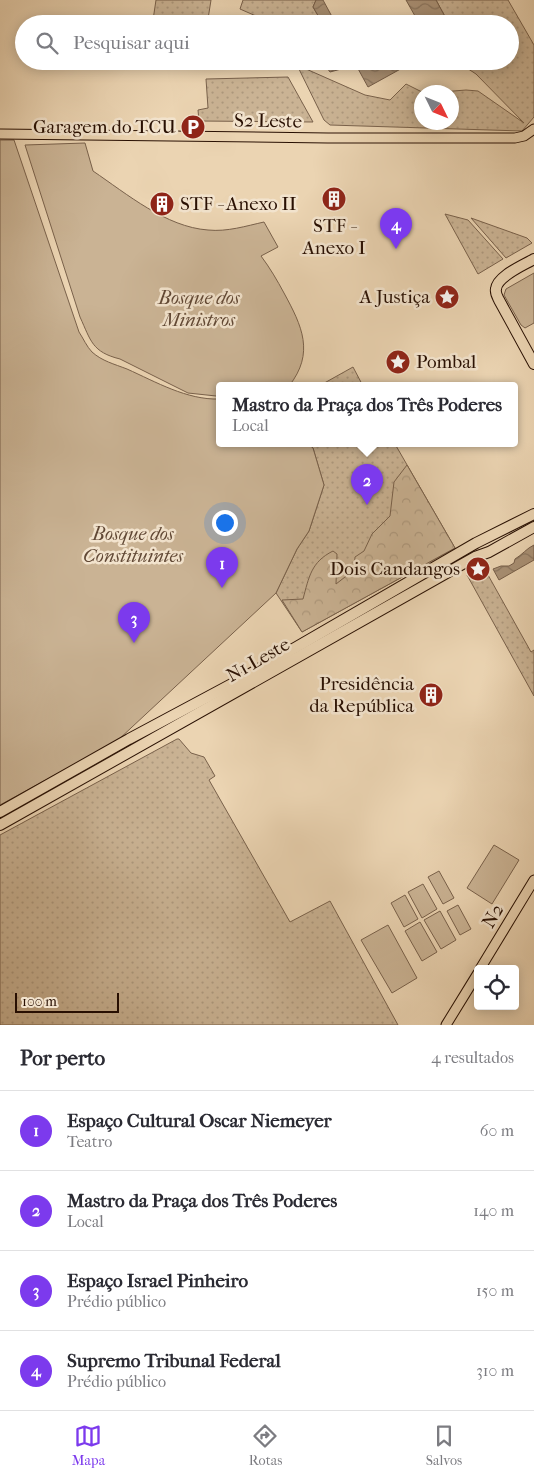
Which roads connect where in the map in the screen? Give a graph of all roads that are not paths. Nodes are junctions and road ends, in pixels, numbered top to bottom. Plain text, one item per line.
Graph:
1 (534, 129) edge
2 (0, 134) edge
3 (534, 259) edge
4 (534, 364) edge
5 (534, 514) edge
6 (534, 527) edge
7 (0, 812) edge
8 (0, 825) edge
9 (534, 880) edge
10 (482, 965) edge
11 (474, 980) edge
12 (446, 1025) edge

1 - 2 main road, S2 Leste
3 - 4 highway
5 - 7 highway, N1 Leste
6 - 8 highway, N1 Leste
9 - 10 main road, N2
11 - 12 main road

